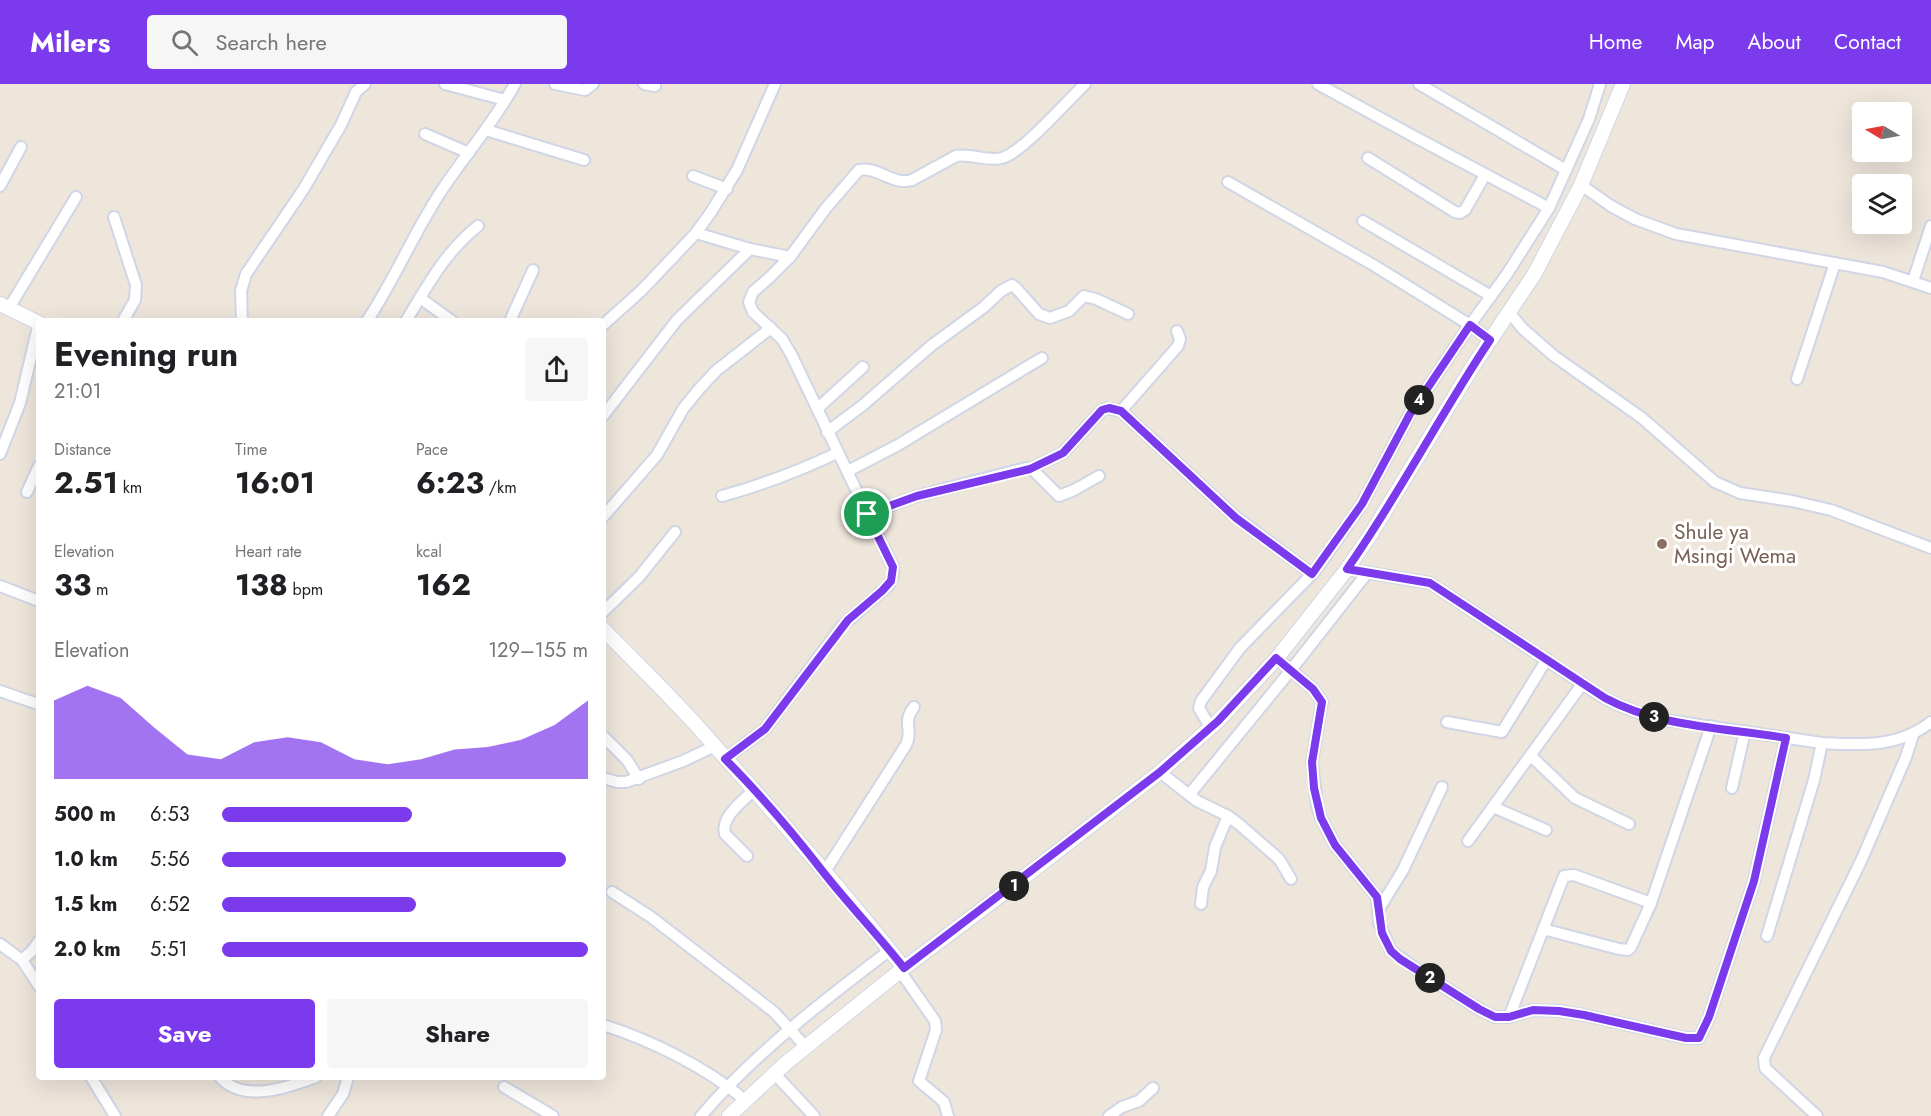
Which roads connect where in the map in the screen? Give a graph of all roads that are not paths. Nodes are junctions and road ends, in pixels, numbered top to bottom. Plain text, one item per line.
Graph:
1 (365, 84) edge
2 (445, 84) edge
3 (515, 84) edge
4 (555, 84) edge
5 (593, 84) edge
6 (644, 84) edge
7 (775, 84) edge
8 (1085, 84) edge
9 (1318, 84) edge
10 (1419, 84) edge
11 (1600, 84) edge
12 (1623, 84) edge
13 (655, 86) dead end
14 (505, 100) junction
15 (486, 130) junction
16 (425, 134) dead end
17 (21, 147) dead end
18 (469, 153) junction
19 (1368, 158) dead end
20 (584, 160) dead end
21 (1566, 170) junction
22 (693, 176) dead end
23 (1485, 176) junction
24 (1228, 182) dead end
25 (1581, 185) junction
26 (0, 186) edge
27 (727, 189) junction
28 (76, 197) dead end
29 (1549, 208) junction
30 (114, 217) dead end
31 (1364, 221) dead end
32 (478, 226) dead end
33 (1931, 226) edge
34 (696, 233) junction
35 (750, 249) junction
36 (790, 257) junction
37 (1834, 263) junction
38 (533, 270) dead end
39 (1913, 281) junction
40 (1931, 288) edge
41 (1491, 296) junction
42 (420, 298) junction
43 (4, 306) edge
44 (1510, 313) junction
45 (1128, 314) dead end
46 (125, 318) edge
47 (242, 318) edge
48 (369, 318) edge
49 (408, 318) edge
50 (448, 318) edge
51 (511, 318) edge
52 (36, 322) edge
53 (606, 322) edge
54 (1470, 325) junction
55 (771, 328) junction
56 (1177, 331) dead end
57 (36, 335) edge
58 (1490, 340) junction
59 (1042, 358) dead end
60 (863, 367) dead end
61 (1797, 379) dead end
62 (817, 409) junction
63 (1121, 411) junction
64 (606, 412) edge
65 (827, 432) junction
66 (837, 453) junction
67 (0, 454) edge
68 (1030, 469) junction
69 (848, 471) junction
70 (36, 472) edge
71 (1099, 476) dead end
72 (27, 492) dead end
73 (722, 496) dead end
74 (606, 514) edge
75 (867, 514) junction
76 (675, 532) dead end
77 (1931, 548) edge
78 (1347, 569) junction
79 (1368, 572) junction
80 (1312, 574) junction
81 (0, 586) edge
82 (36, 601) edge
83 (606, 609) edge
84 (606, 632) edge
85 (1276, 658) junction
86 (1547, 659) junction
87 (1291, 670) junction
88 (1583, 683) junction
89 (0, 691) edge
90 (36, 703) edge
91 (914, 707) dead end
92 (1447, 722) dead end
93 (1931, 722) edge
94 (1711, 726) junction
95 (1210, 727) junction
96 (1746, 731) junction
97 (1912, 735) junction
98 (606, 738) edge
99 (1786, 738) junction
100 (1822, 743) junction
101 (716, 746) junction
102 (1531, 756) junction
103 (725, 759) junction
104 (1160, 772) junction
105 (639, 778) junction
106 (606, 779) edge
107 (1442, 788) dead end
108 (1732, 788) dead end
109 (755, 789) junction
110 (1189, 795) junction
111 (1493, 807) junction
112 (1228, 816) junction
113 (1629, 824) dead end
114 (1546, 830) dead end
115 (1468, 841) dead end
116 (747, 856) dead end
117 (824, 873) junction
118 (1291, 879) dead end
119 (612, 892) dead end
120 (1651, 903) junction
121 (1201, 904) dead end
122 (1379, 909) junction
123 (1543, 929) junction
124 (1767, 936) dead end
125 (0, 944) edge
126 (36, 945) edge
127 (890, 950) junction
128 (22, 960) junction
129 (902, 970) junction
130 (36, 981) edge
131 (1509, 1017) junction
132 (606, 1026) edge
133 (790, 1028) junction
134 (806, 1047) junction
135 (774, 1073) junction
136 (94, 1080) edge
137 (223, 1080) edge
138 (308, 1080) edge
139 (347, 1080) edge
140 (728, 1085) junction
141 (504, 1087) dead end
142 (1153, 1088) dead end
143 (745, 1100) junction
144 (115, 1116) edge
145 (328, 1116) edge
146 (553, 1116) edge
147 (701, 1116) edge
148 (729, 1116) edge
149 (814, 1116) edge
150 (948, 1116) edge
151 (1109, 1116) edge
152 (1817, 1116) edge

1 - 47 street
2 - 14 street
3 - 14 street
4 - 5 street
6 - 13 street
7 - 27 street
8 - 36 street
9 - 23 street
10 - 21 street
11 - 21 street
12 - 25 main road
14 - 15 street
15 - 18 street
15 - 20 street
16 - 18 street
17 - 26 street
18 - 48 street
19 - 23 street
21 - 29 street
22 - 27 street
23 - 29 street
24 - 54 street
25 - 37 street
25 - 44 main road
27 - 34 street
28 - 43 street
29 - 41 street
30 - 46 street
31 - 41 street
32 - 42 street
33 - 39 street
34 - 35 street
34 - 53 street
35 - 36 street
35 - 64 street
36 - 55 street
37 - 39 street
37 - 61 street
38 - 51 street
39 - 40 street
41 - 54 street
42 - 49 street
42 - 50 street
43 - 52 main road
44 - 58 main road
44 - 77 street
45 - 65 street
54 - 58 street
54 - 80 street
55 - 62 street
55 - 74 street
56 - 63 street
57 - 67 street
58 - 78 main road
59 - 69 street
60 - 62 street
62 - 65 street
63 - 68 street
63 - 80 street
65 - 66 street
66 - 69 street
66 - 73 street
68 - 71 street
68 - 75 street
69 - 75 street
70 - 72 street
75 - 103 street
76 - 83 street
78 - 79 street
78 - 85 main road
79 - 86 street
79 - 87 street
80 - 95 street
81 - 82 street
84 - 101 main road
85 - 87 street
85 - 95 main road
86 - 88 street
86 - 92 street
87 - 110 street
87 - 122 street
88 - 94 street
88 - 102 street
89 - 90 street
91 - 117 street
93 - 97 street
94 - 96 street
94 - 120 street
95 - 104 main road
96 - 99 street
96 - 108 street
97 - 100 street
97 - 152 street
98 - 105 street
99 - 100 street
99 - 131 street
100 - 124 street
101 - 103 main road
101 - 105 street
102 - 111 street
102 - 113 street
103 - 109 main road
104 - 110 street
104 - 129 main road
105 - 106 street
107 - 122 street
109 - 116 street
109 - 117 main road
110 - 112 street
111 - 114 street
111 - 115 street
112 - 118 street
112 - 121 street
117 - 127 main road
119 - 133 street
120 - 123 street
120 - 123 street
122 - 131 street
123 - 131 street
125 - 128 street
126 - 128 street
127 - 129 main road
127 - 133 street
128 - 130 street
129 - 134 main road
129 - 150 street
132 - 140 street
133 - 134 street
133 - 140 street
134 - 135 main road
135 - 143 main road
135 - 149 street
136 - 144 street
137 - 138 street
139 - 145 street
140 - 143 street
140 - 147 street
141 - 146 street
142 - 151 street
143 - 148 main road

